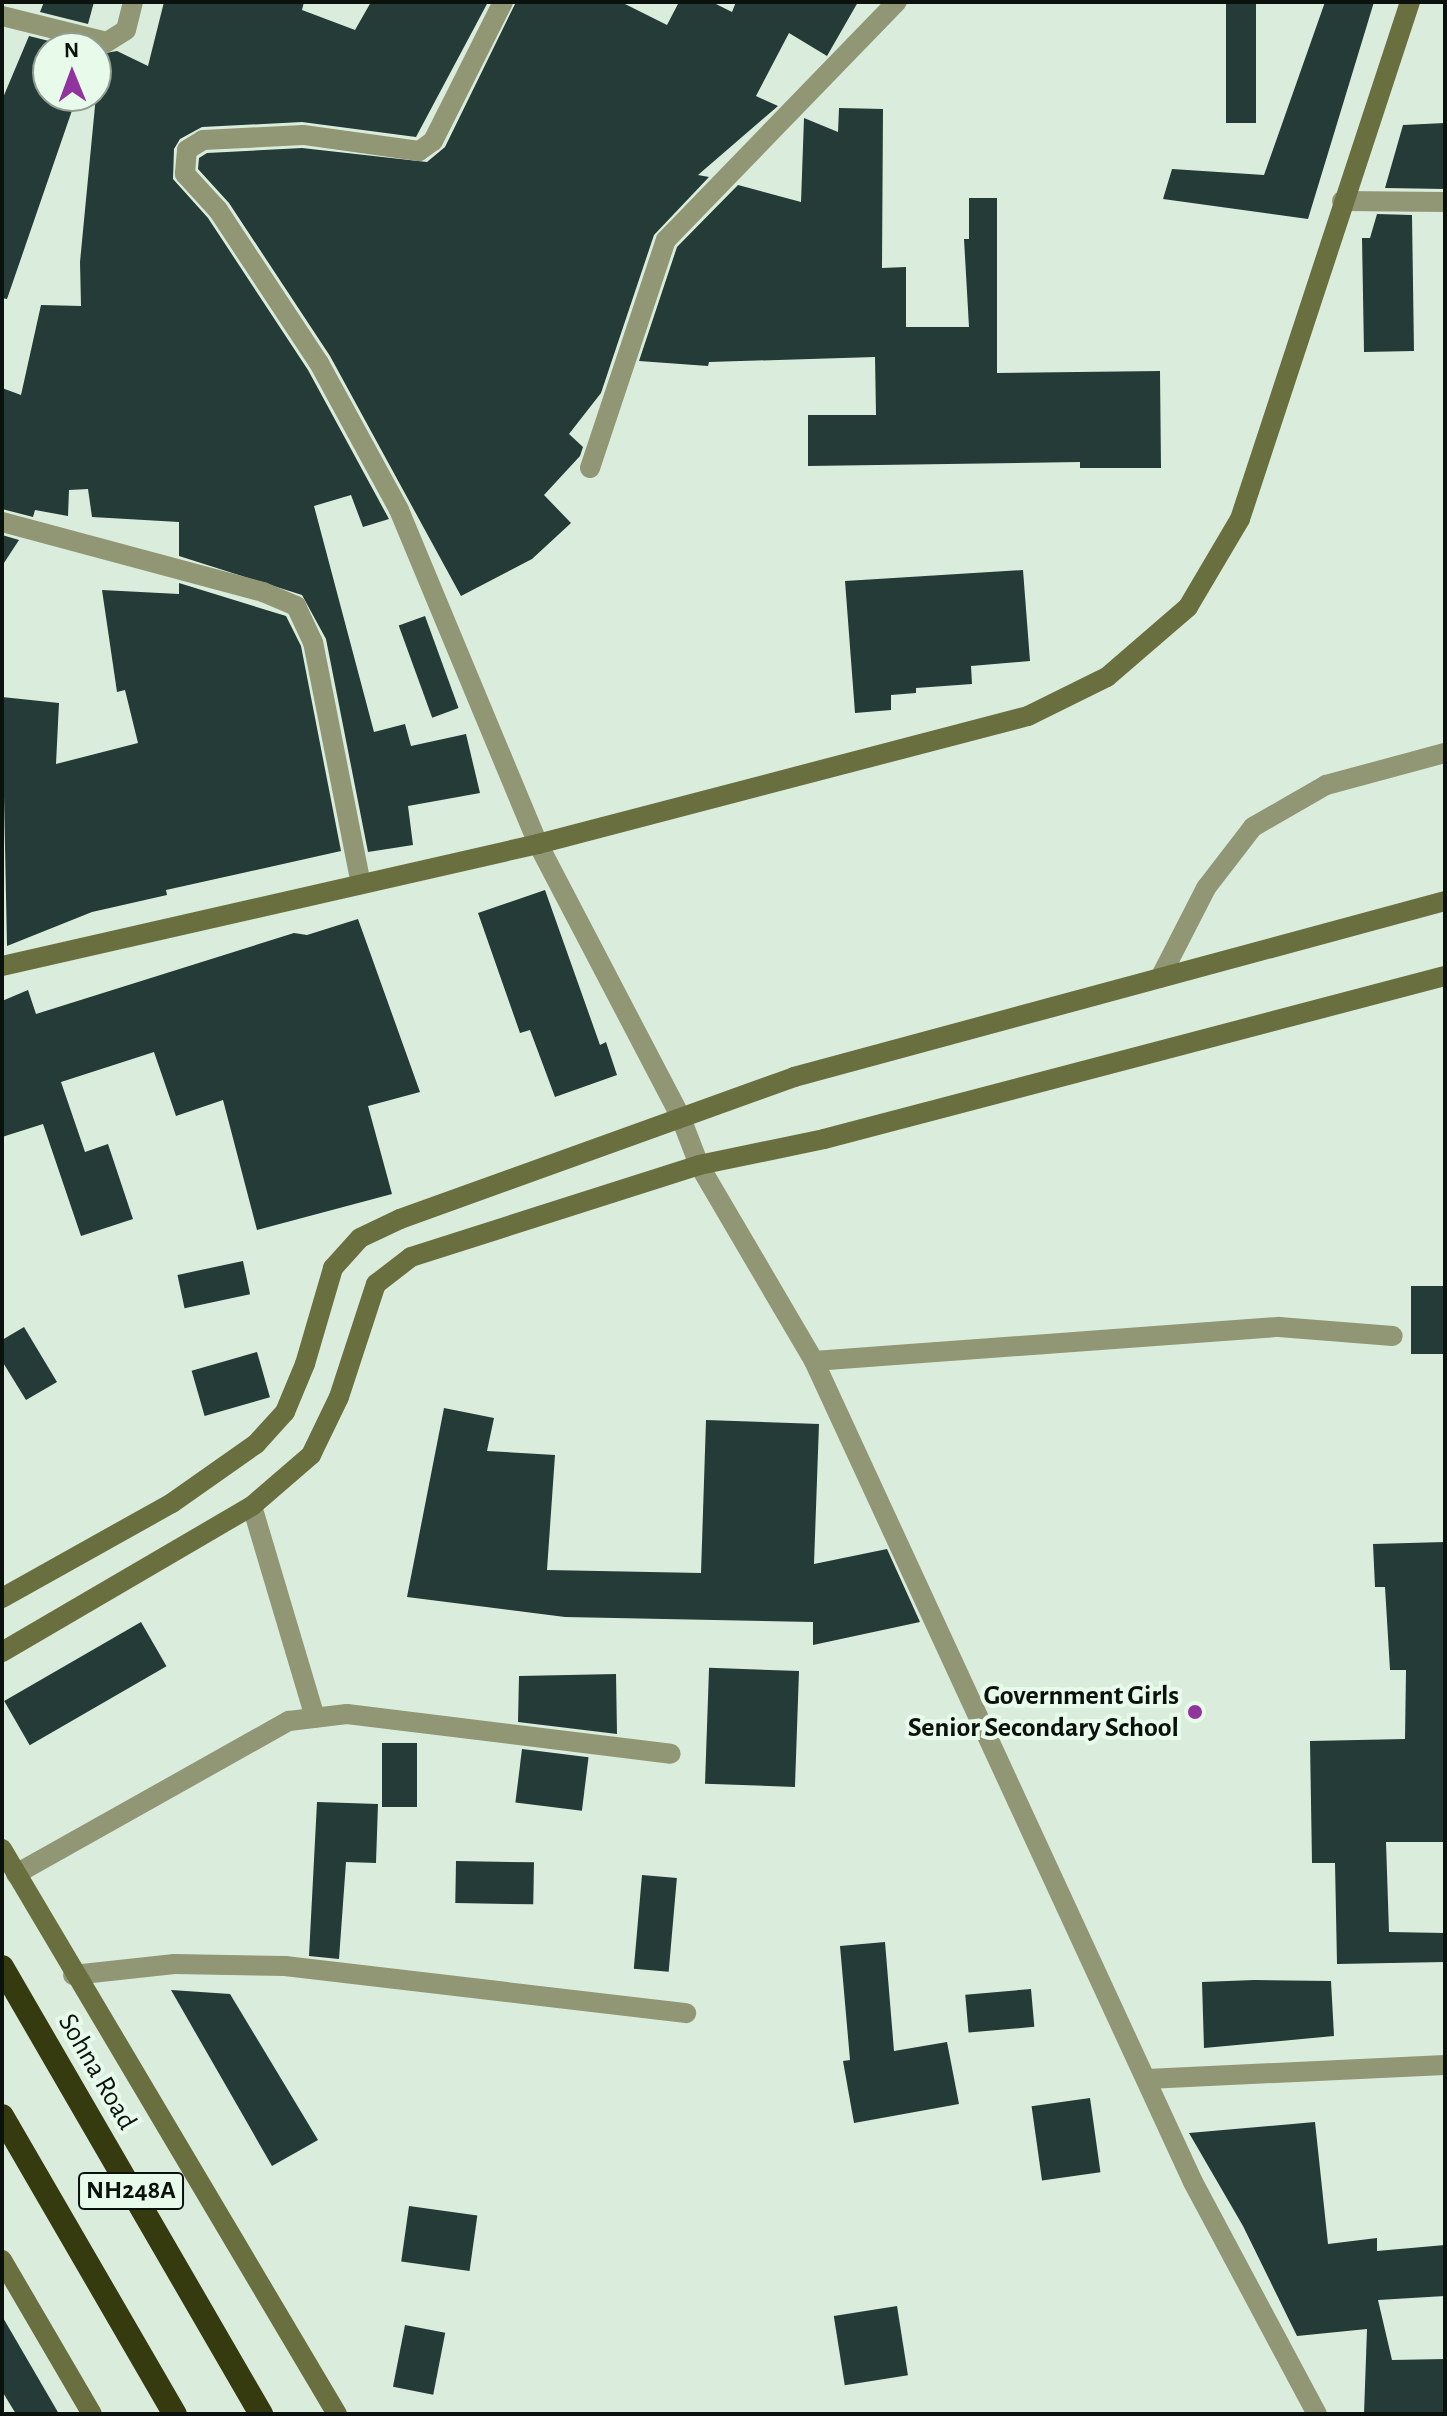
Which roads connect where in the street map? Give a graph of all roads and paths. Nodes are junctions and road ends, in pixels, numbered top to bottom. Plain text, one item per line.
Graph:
1 (133, 2) edge
2 (503, 2) edge
3 (897, 2) edge
4 (1410, 2) edge
5 (2, 16) edge
6 (1342, 201) junction
7 (1445, 202) edge
8 (590, 468) dead end
9 (2, 522) edge
10 (1445, 753) edge
11 (538, 844) junction
12 (361, 884) junction
13 (1445, 901) edge
14 (2, 966) edge
15 (1445, 976) edge
16 (1160, 978) junction
17 (681, 1118) junction
18 (699, 1165) junction
19 (1393, 1336) dead end
20 (814, 1361) junction
21 (252, 1506) junction
22 (2, 1598) edge
23 (2, 1652) edge
24 (315, 1718) junction
25 (671, 1754) dead end
26 (2, 1849) edge
27 (16, 1874) junction
28 (2, 1967) edge
29 (73, 1975) junction
30 (686, 2013) dead end
31 (1445, 2065) edge
32 (1147, 2079) junction
33 (2, 2116) edge
34 (2, 2260) edge
35 (92, 2414) edge
36 (175, 2414) edge
37 (261, 2414) edge
38 (337, 2414) edge
39 (1317, 2414) edge

1 - 5 street
2 - 11 street
3 - 8 street
4 - 6 street
6 - 7 street
6 - 11 street
9 - 12 street
10 - 16 street
11 - 12 street
11 - 17 street
12 - 14 street
13 - 16 street
15 - 18 street
16 - 17 street
17 - 18 street
17 - 22 street
18 - 20 street
18 - 21 street
19 - 20 street
20 - 32 street
21 - 23 street
21 - 24 street
24 - 25 street
24 - 27 street
26 - 27 street
27 - 29 street
28 - 37 highway, Sohna Road / NH248A
29 - 30 street
29 - 38 street
31 - 32 street
32 - 39 street
33 - 36 highway, NH248A
34 - 35 street

